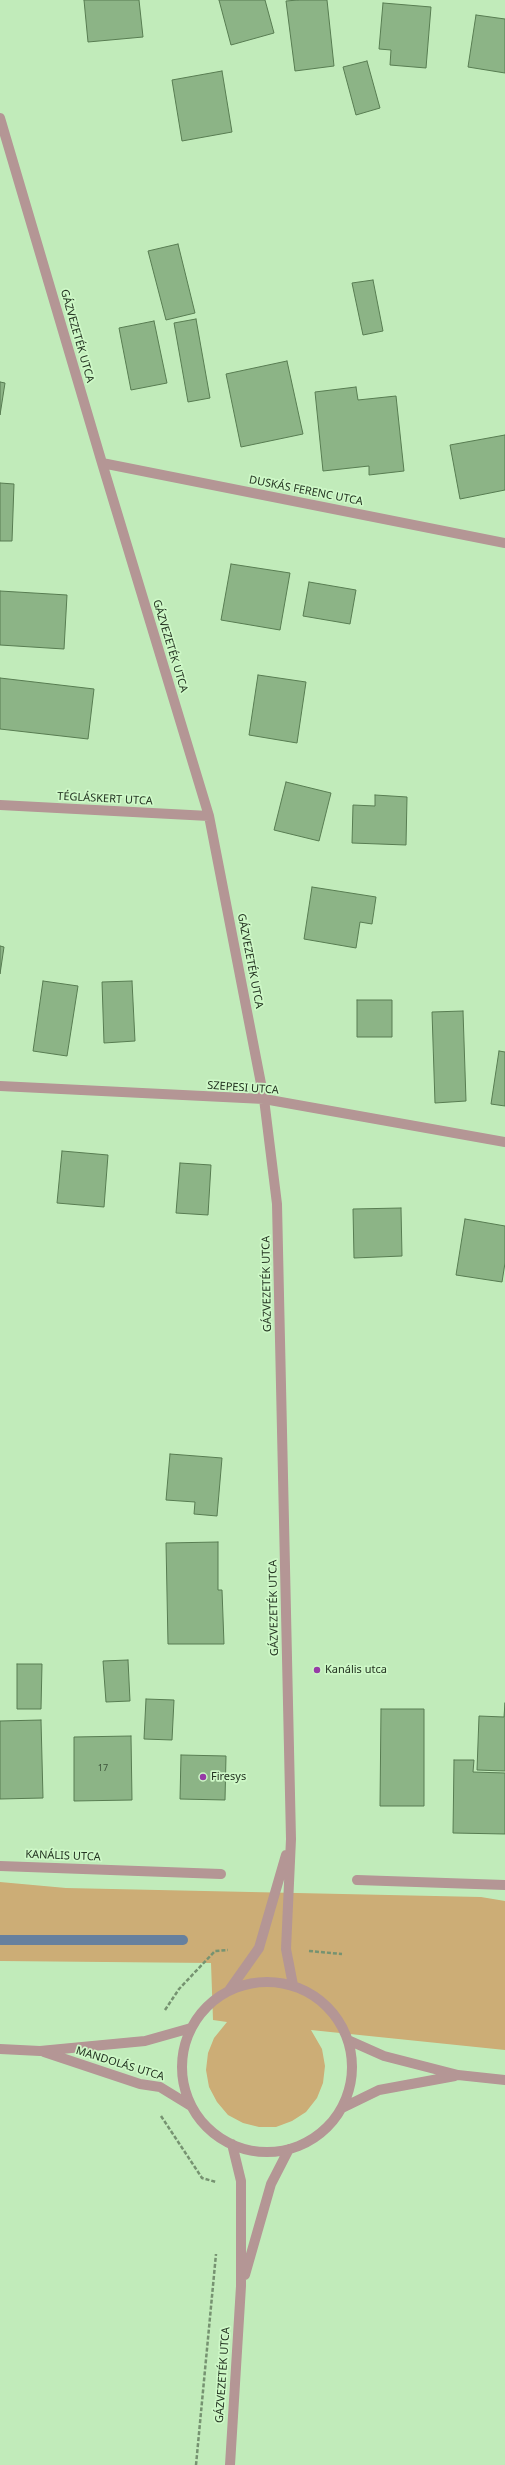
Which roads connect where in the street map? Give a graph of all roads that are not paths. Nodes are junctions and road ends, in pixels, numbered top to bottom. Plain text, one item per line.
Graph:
1 (0, 118) edge
2 (102, 463) junction
3 (505, 543) edge
4 (0, 806) edge
5 (210, 816) junction
6 (0, 1086) edge
7 (264, 1099) junction
8 (505, 1142) edge
9 (291, 1839) junction
10 (0, 1866) edge
11 (221, 1874) dead end
12 (357, 1880) dead end
13 (505, 1885) edge
14 (293, 1985) junction
15 (229, 1990) junction
16 (191, 2028) junction
17 (348, 2040) junction
18 (0, 2049) edge
19 (40, 2051) junction
20 (458, 2075) junction
21 (505, 2080) edge
22 (191, 2106) junction
23 (342, 2108) junction
24 (232, 2144) junction
25 (289, 2149) junction
26 (241, 2286) junction
27 (230, 2465) edge

1 - 2 street, GÁZVEZETÉK UTCA
2 - 3 street, DUSKÁS FERENC UTCA
2 - 5 street, GÁZVEZETÉK UTCA
4 - 5 street, TÉGLÁSKERT UTCA
5 - 7 street, GÁZVEZETÉK UTCA
6 - 7 street, SZEPESI UTCA
7 - 8 street, SZEPESI UTCA
7 - 9 street, GÁZVEZETÉK UTCA
9 - 14 street, GÁZVEZETÉK UTCA
9 - 15 street, GÁZVEZETÉK UTCA
10 - 11 street, KANÁLIS UTCA
12 - 13 street
14 - 15 street
14 - 17 street
15 - 16 street
16 - 19 street, MANDOLÁS UTCA
16 - 22 street
17 - 20 street
17 - 23 street
18 - 19 street, MANDOLÁS UTCA
19 - 22 street, MANDOLÁS UTCA
20 - 21 street
20 - 23 street
22 - 24 street
23 - 25 street
24 - 25 street
24 - 26 street, GÁZVEZETÉK UTCA
25 - 26 street, GÁZVEZETÉK UTCA
26 - 27 street, GÁZVEZETÉK UTCA

